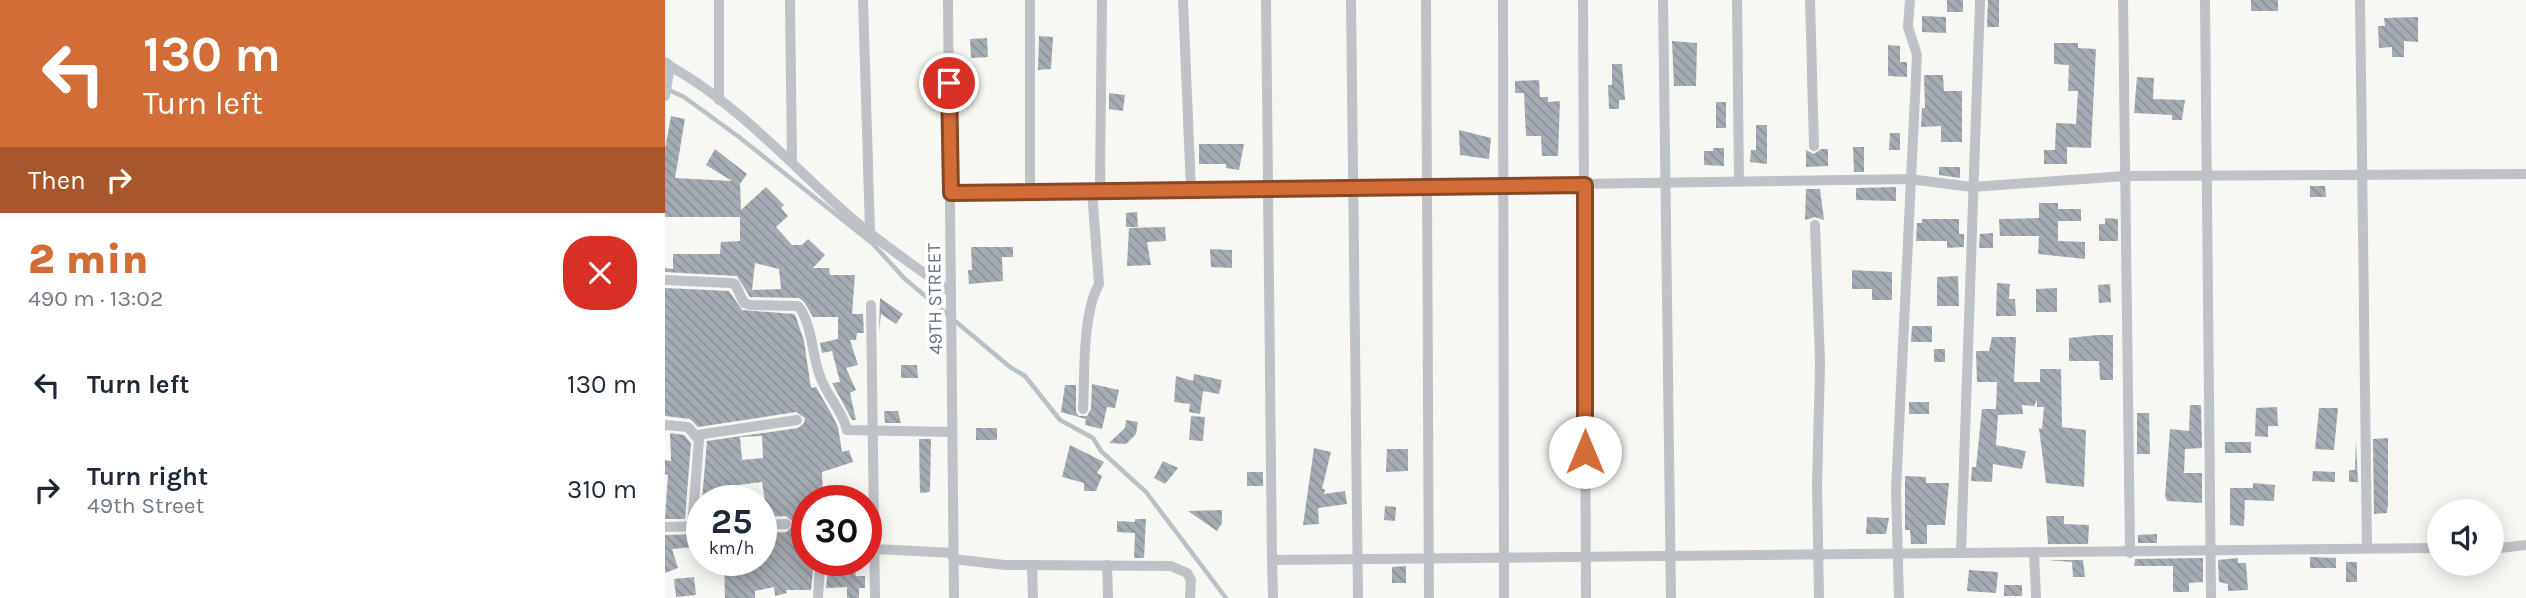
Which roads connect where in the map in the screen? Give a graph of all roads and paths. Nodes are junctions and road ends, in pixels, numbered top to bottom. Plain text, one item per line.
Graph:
1 (719, 0) edge
2 (790, 0) edge
3 (863, 0) edge
4 (948, 0) edge
5 (1030, 0) edge
6 (1103, 0) edge
7 (1183, 0) edge
8 (1266, 0) edge
9 (1352, 0) edge
10 (1426, 0) edge
11 (1503, 0) edge
12 (1583, 0) edge
13 (1663, 0) edge
14 (1737, 0) edge
15 (1810, 0) edge
16 (1910, 0) edge
17 (1980, 0) edge
18 (2123, 0) edge
19 (2205, 0) edge
20 (2360, 0) edge
21 (668, 67) edge
22 (665, 96) edge
23 (719, 100) junction
24 (1814, 146) dead end
25 (792, 161) junction
26 (2526, 174) edge
27 (2125, 176) junction
28 (2363, 176) junction
29 (2208, 177) junction
30 (1909, 180) junction
31 (1738, 182) junction
32 (1668, 184) junction
33 (1585, 185) junction
34 (1356, 186) junction
35 (1503, 186) junction
36 (1428, 187) junction
37 (1972, 187) junction
38 (1270, 189) junction
39 (1191, 190) junction
40 (1096, 191) junction
41 (1030, 192) junction
42 (951, 193) junction
43 (1815, 225) dead end
44 (870, 231) junction
45 (665, 280) edge
46 (950, 294) junction
47 (871, 304) dead end
48 (1083, 409) dead end
49 (797, 420) dead end
50 (665, 425) edge
51 (871, 430) junction
52 (952, 432) junction
53 (697, 435) junction
54 (698, 485) edge
55 (873, 485) edge
56 (777, 524) edge
57 (786, 524) dead end
58 (686, 526) edge
59 (665, 527) edge
60 (2526, 545) edge
61 (2367, 547) junction
62 (2427, 548) edge
63 (2504, 548) edge
64 (882, 550) edge
65 (1961, 551) junction
66 (2034, 552) junction
67 (2130, 553) junction
68 (2210, 553) junction
69 (1899, 554) junction
70 (1669, 555) junction
71 (953, 556) junction
72 (1818, 556) junction
73 (1585, 558) junction
74 (1428, 559) junction
75 (1504, 559) junction
76 (1272, 560) junction
77 (1357, 562) junction
78 (1032, 565) junction
79 (1107, 565) junction
80 (819, 576) edge
81 (875, 576) edge
82 (818, 598) edge
83 (875, 598) edge
84 (954, 598) edge
85 (1033, 598) edge
86 (1108, 598) edge
87 (1190, 598) edge
88 (1273, 598) edge
89 (1358, 598) edge
90 (1429, 598) edge
91 (1504, 598) edge
92 (1586, 598) edge
93 (1671, 598) edge
94 (1819, 598) edge
95 (1899, 598) edge
96 (2036, 598) edge
97 (2211, 598) edge

1 - 23 street
2 - 25 street
3 - 44 street
4 - 42 street, 49TH STREET
5 - 41 street
6 - 40 street
7 - 39 street
8 - 38 street
9 - 34 street
10 - 36 street
11 - 35 street
12 - 33 street
13 - 32 street
14 - 31 street
15 - 24 street
16 - 30 street
17 - 37 street
18 - 27 street
19 - 29 street
20 - 28 street
21 - 22 street
21 - 23 street
23 - 25 street
25 - 44 street
26 - 28 street
27 - 29 street
27 - 37 street
27 - 67 street
28 - 29 street
28 - 61 street
29 - 68 street
30 - 31 street
30 - 37 street
30 - 69 street
31 - 32 street
32 - 33 street
32 - 70 street
33 - 35 street
33 - 73 street
34 - 36 street
34 - 38 street
34 - 77 street
35 - 36 street
35 - 75 street
36 - 74 street
37 - 65 street
38 - 39 street
38 - 76 street
39 - 40 street
40 - 41 street
40 - 48 street
41 - 42 street
42 - 46 street, 49TH STREET
43 - 72 street
44 - 46 street
45 - 51 street
46 - 52 street, 49TH STREET
47 - 51 street
49 - 53 street
50 - 53 street
51 - 52 street
51 - 55 street
52 - 71 street, 49TH STREET
53 - 54 street
56 - 57 street
58 - 59 street
60 - 63 street
61 - 62 street
61 - 68 street
64 - 71 street
65 - 66 street
65 - 69 street
66 - 67 street
66 - 96 street
67 - 68 street
68 - 97 street
69 - 72 street
69 - 95 street
70 - 72 street
70 - 73 street
70 - 93 street
71 - 78 street
71 - 84 street, 49TH STREET
72 - 94 street
73 - 75 street
73 - 92 street
74 - 75 street
74 - 77 street
74 - 90 street
75 - 91 street
76 - 77 street
76 - 88 street
77 - 89 street
78 - 79 street
78 - 85 street
79 - 86 street
79 - 87 street
80 - 82 street
81 - 83 street

